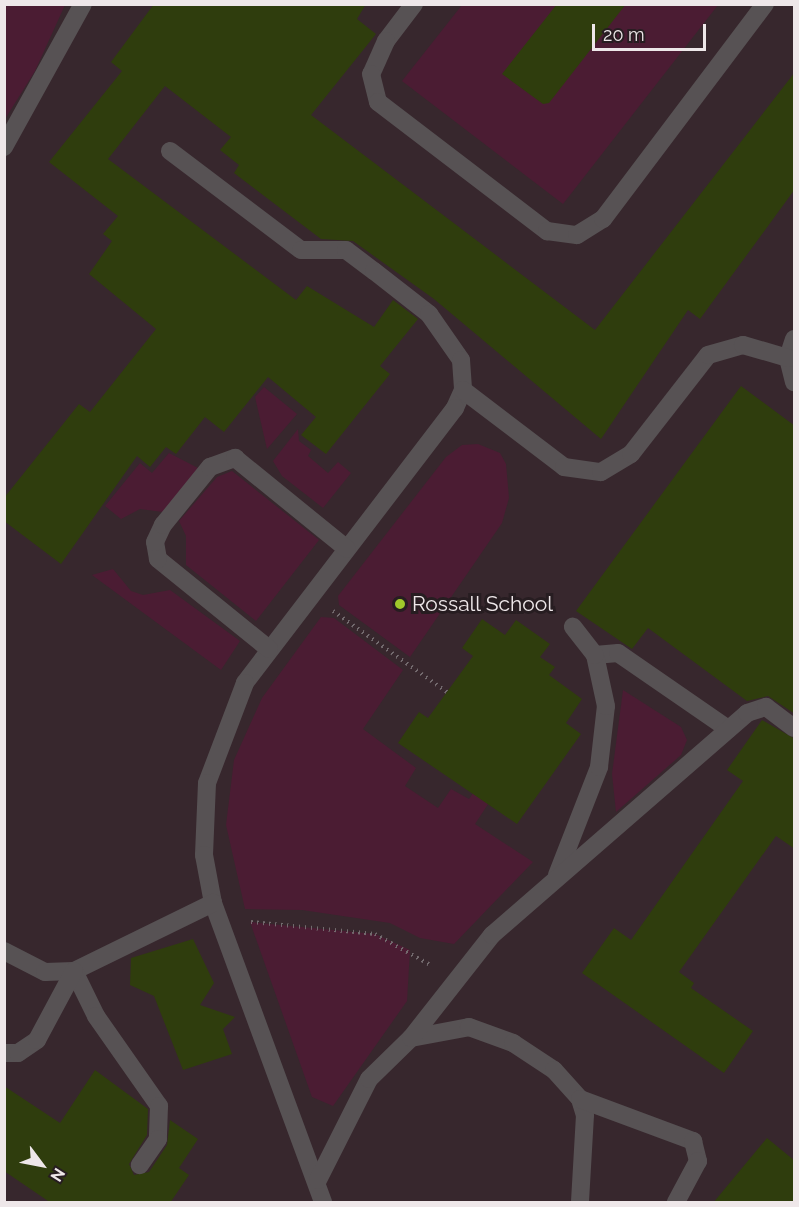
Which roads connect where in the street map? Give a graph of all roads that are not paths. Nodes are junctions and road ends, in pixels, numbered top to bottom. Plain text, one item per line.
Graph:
1 (83, 4) edge
2 (414, 4) edge
3 (765, 4) edge
4 (4, 147) edge
5 (170, 151) dead end
6 (795, 339) edge
7 (788, 358) junction
8 (795, 382) edge
9 (463, 390) junction
10 (346, 549) junction
11 (573, 627) dead end
12 (269, 649) junction
13 (595, 655) junction
14 (795, 728) edge
15 (728, 729) junction
16 (556, 877) junction
17 (213, 903) junction
18 (4, 951) edge
19 (74, 971) junction
20 (411, 1038) junction
21 (4, 1053) edge
22 (580, 1099) junction
23 (140, 1165) dead end
24 (318, 1180) junction
25 (323, 1203) edge
26 (580, 1203) edge
27 (676, 1203) edge

1 - 4 lane
2 - 3 lane
5 - 9 lane
6 - 7 lane
7 - 8 lane
7 - 9 lane
9 - 10 lane
10 - 12 lane
10 - 12 lane
11 - 13 lane
12 - 17 lane
13 - 15 lane
13 - 16 lane
14 - 15 lane
15 - 16 lane
16 - 20 lane
17 - 19 lane
17 - 24 lane
18 - 19 lane
19 - 21 lane
19 - 23 lane
20 - 22 lane
20 - 24 lane
22 - 26 lane
22 - 27 lane
24 - 25 lane

